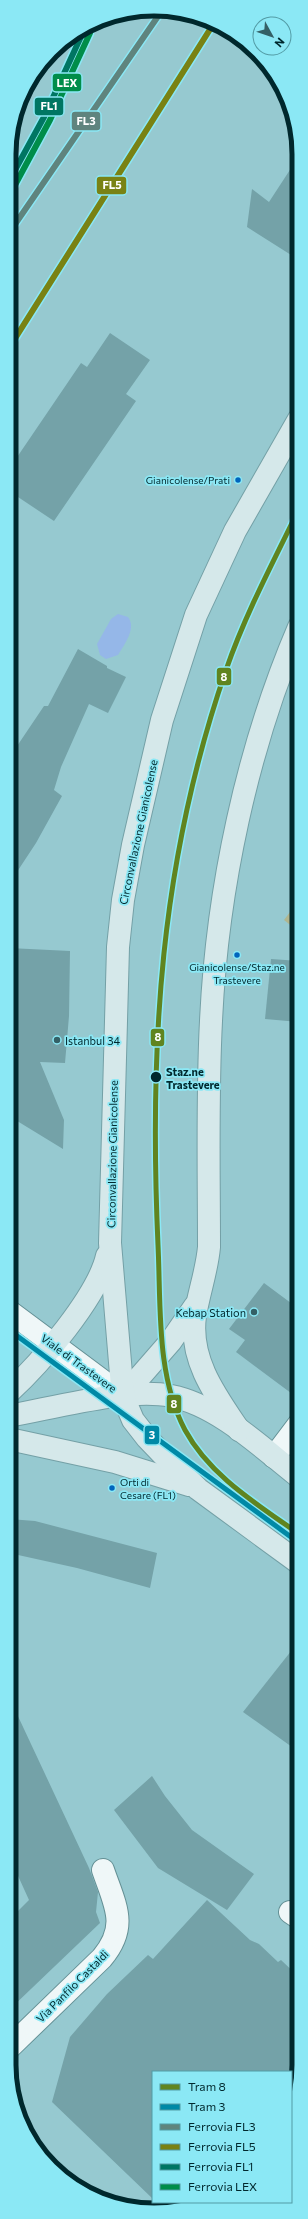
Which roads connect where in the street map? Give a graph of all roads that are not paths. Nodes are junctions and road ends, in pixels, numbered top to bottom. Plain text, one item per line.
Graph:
1 (292, 432) edge
2 (292, 645) edge
3 (110, 1243) junction
4 (198, 1301) junction
5 (16, 1316) edge
6 (53, 1344) junction
7 (16, 1384) edge
8 (123, 1396) junction
9 (16, 1415) edge
10 (239, 1430) junction
11 (292, 1433) edge
12 (16, 1441) edge
13 (274, 1457) junction
14 (292, 1471) edge
15 (198, 1488) junction
16 (292, 1558) edge
17 (103, 1870) dead end
18 (16, 2041) edge

1 - 3 main road, Circonvallazione Gianicolense
2 - 4 main road
3 - 6 main road
3 - 8 main road, Circonvallazione Gianicolense
4 - 8 main road
4 - 10 main road
5 - 6 street, Viale di Trastevere
6 - 7 main road
6 - 8 street, Viale di Trastevere
8 - 9 main road
8 - 10 main road, Viale di Trastevere
8 - 15 main road, Circonvallazione Gianicolense
10 - 13 main road, Viale di Trastevere
11 - 13 street
12 - 15 main road
13 - 14 main road, Viale di Trastevere
15 - 16 main road
17 - 18 street, Via Panfilo Castaldi

